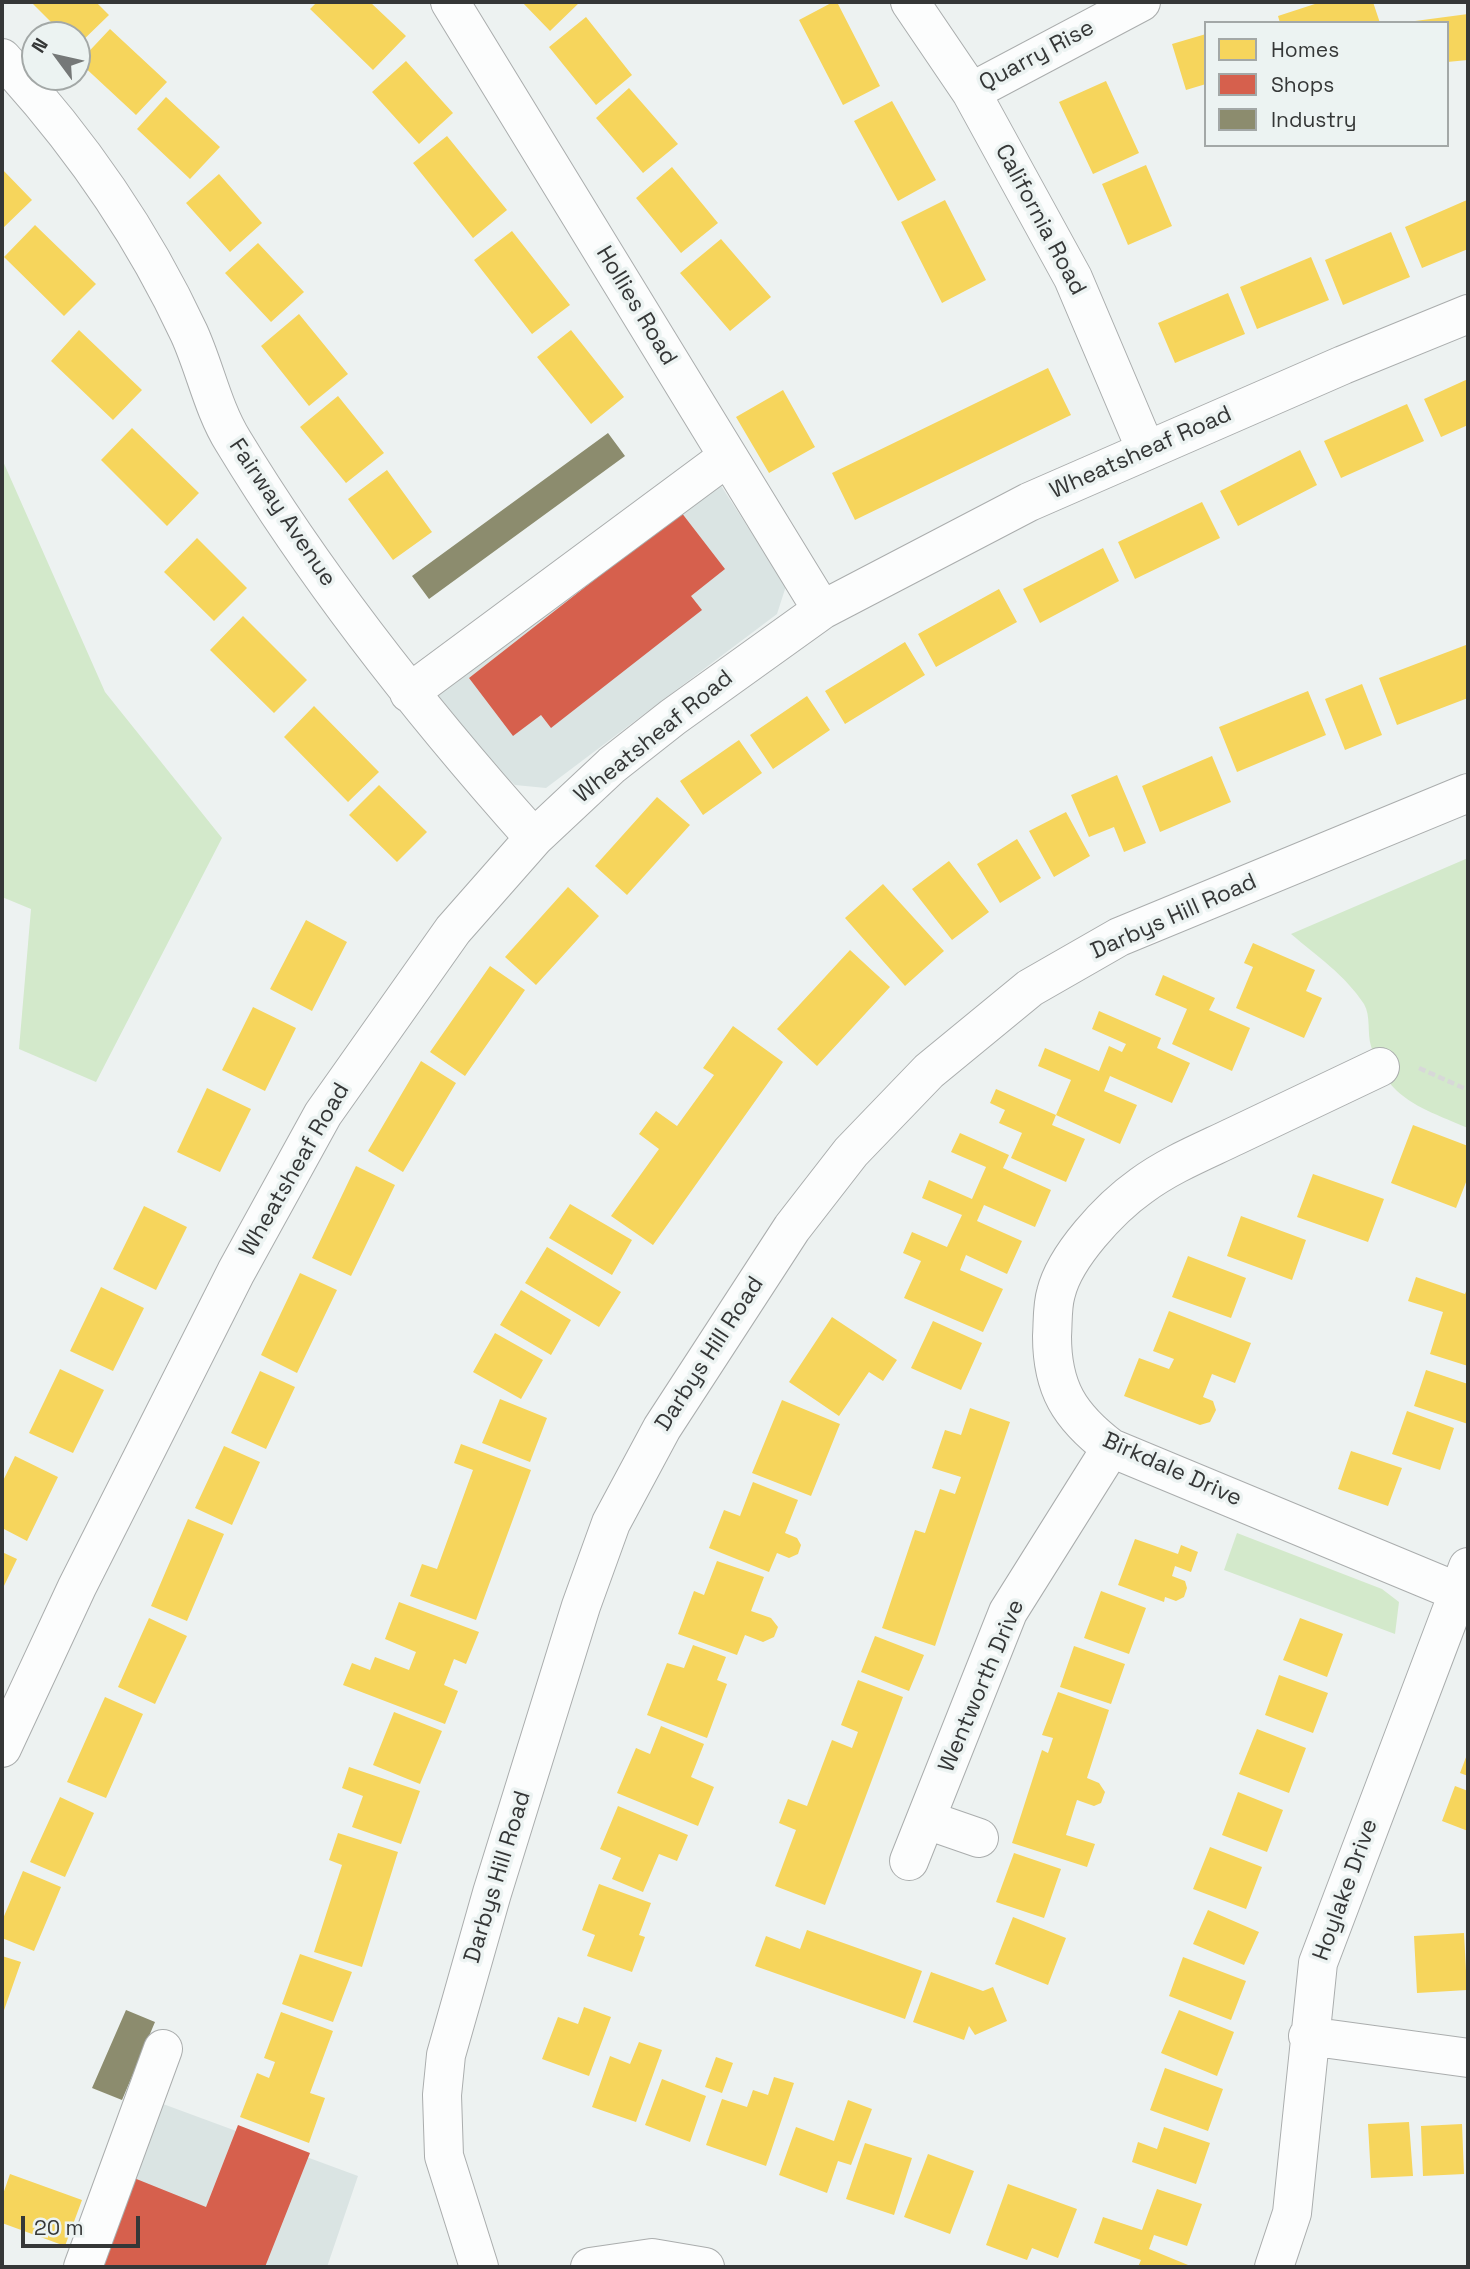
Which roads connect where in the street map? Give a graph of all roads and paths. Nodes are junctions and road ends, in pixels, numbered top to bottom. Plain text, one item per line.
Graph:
1 (450, 2) edge
2 (910, 2) edge
3 (1142, 2) edge
4 (2, 58) edge
5 (971, 92) junction
6 (1468, 314) edge
7 (1146, 450) junction
8 (726, 458) junction
9 (822, 610) junction
10 (409, 693) junction
11 (1468, 793) edge
12 (534, 838) junction
13 (1380, 1067) joint
14 (1468, 1090) edge
15 (1111, 1448) junction
16 (1463, 1579) edge
17 (2, 1748) edge
18 (927, 1820) junction
19 (979, 1838) dead end
20 (909, 1861) dead end
21 (1308, 2036) junction
22 (163, 2049) dead end
23 (1468, 2058) edge
24 (83, 2267) edge
25 (479, 2267) edge
26 (590, 2267) edge
27 (705, 2267) edge
28 (1274, 2267) edge

1 - 8 street, Hollies Road
2 - 5 street, California Road
3 - 5 street, Quarry Rise
4 - 10 street, Fairway Avenue
5 - 7 street, California Road
6 - 7 street, Wheatsheaf Road
7 - 9 street, Wheatsheaf Road
8 - 9 street, Hollies Road
8 - 10 street
9 - 12 street, Wheatsheaf Road
10 - 12 street, Fairway Avenue
11 - 25 street, Darbys Hill Road
12 - 17 street, Wheatsheaf Road
13 - 14 path
13 - 15 street, Birkdale Drive
15 - 16 street, Birkdale Drive
15 - 18 street, Wentworth Drive
16 - 21 street, Hoylake Drive
18 - 19 street
18 - 20 street, Wentworth Drive
21 - 23 street
21 - 28 street, Hoylake Drive
22 - 24 street
26 - 27 street

